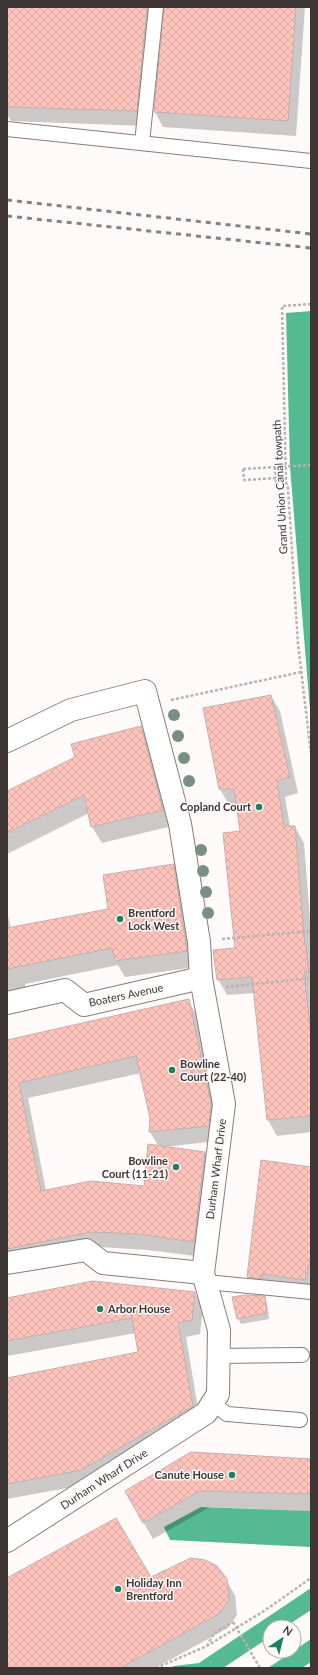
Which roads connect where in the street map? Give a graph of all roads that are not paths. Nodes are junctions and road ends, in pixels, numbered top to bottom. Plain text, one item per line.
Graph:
1 (156, 7) edge
2 (7, 129) edge
3 (142, 143) junction
4 (311, 161) edge
5 (7, 741) edge
6 (202, 983) junction
7 (7, 1004) edge
8 (7, 1263) edge
9 (205, 1278) junction
10 (311, 1292) edge
11 (302, 1355) dead end
12 (219, 1356) junction
13 (212, 1403) junction
14 (300, 1420) dead end
15 (7, 1541) edge

1 - 3 lane
2 - 3 lane
3 - 4 lane
5 - 6 street, Durham Wharf Drive
6 - 7 street, Boaters Avenue
6 - 9 street, Durham Wharf Drive
8 - 9 street
9 - 10 lane
9 - 12 street, Durham Wharf Drive
11 - 12 lane
12 - 13 street, Durham Wharf Drive
13 - 14 lane
13 - 15 street, Durham Wharf Drive

